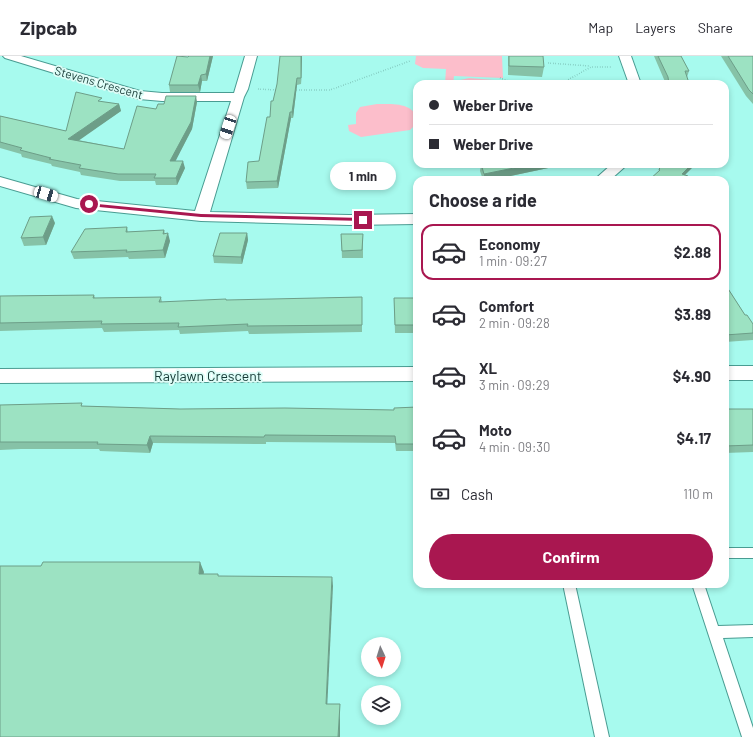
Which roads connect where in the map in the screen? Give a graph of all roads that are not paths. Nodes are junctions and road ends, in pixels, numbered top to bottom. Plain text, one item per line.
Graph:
1 (9, 56) edge
2 (251, 56) edge
3 (627, 61) edge
4 (634, 80) edge
5 (240, 93) junction
6 (616, 168) edge
7 (606, 176) edge
8 (0, 181) edge
9 (201, 216) junction
10 (413, 219) edge
11 (729, 373) edge
12 (753, 373) edge
13 (413, 374) edge
14 (0, 376) edge
15 (729, 553) edge
16 (753, 553) edge
17 (570, 588) edge
18 (699, 588) edge
19 (753, 631) edge
20 (714, 632) junction
21 (602, 737) edge
22 (749, 737) edge

1 - 5 street, Stevens Crescent
2 - 5 street
3 - 4 street
5 - 9 street
6 - 7 street
8 - 9 street
9 - 10 street
11 - 12 street
13 - 14 street, Raylawn Crescent
15 - 16 lane
17 - 21 lane
18 - 20 lane
19 - 20 lane
20 - 22 lane

